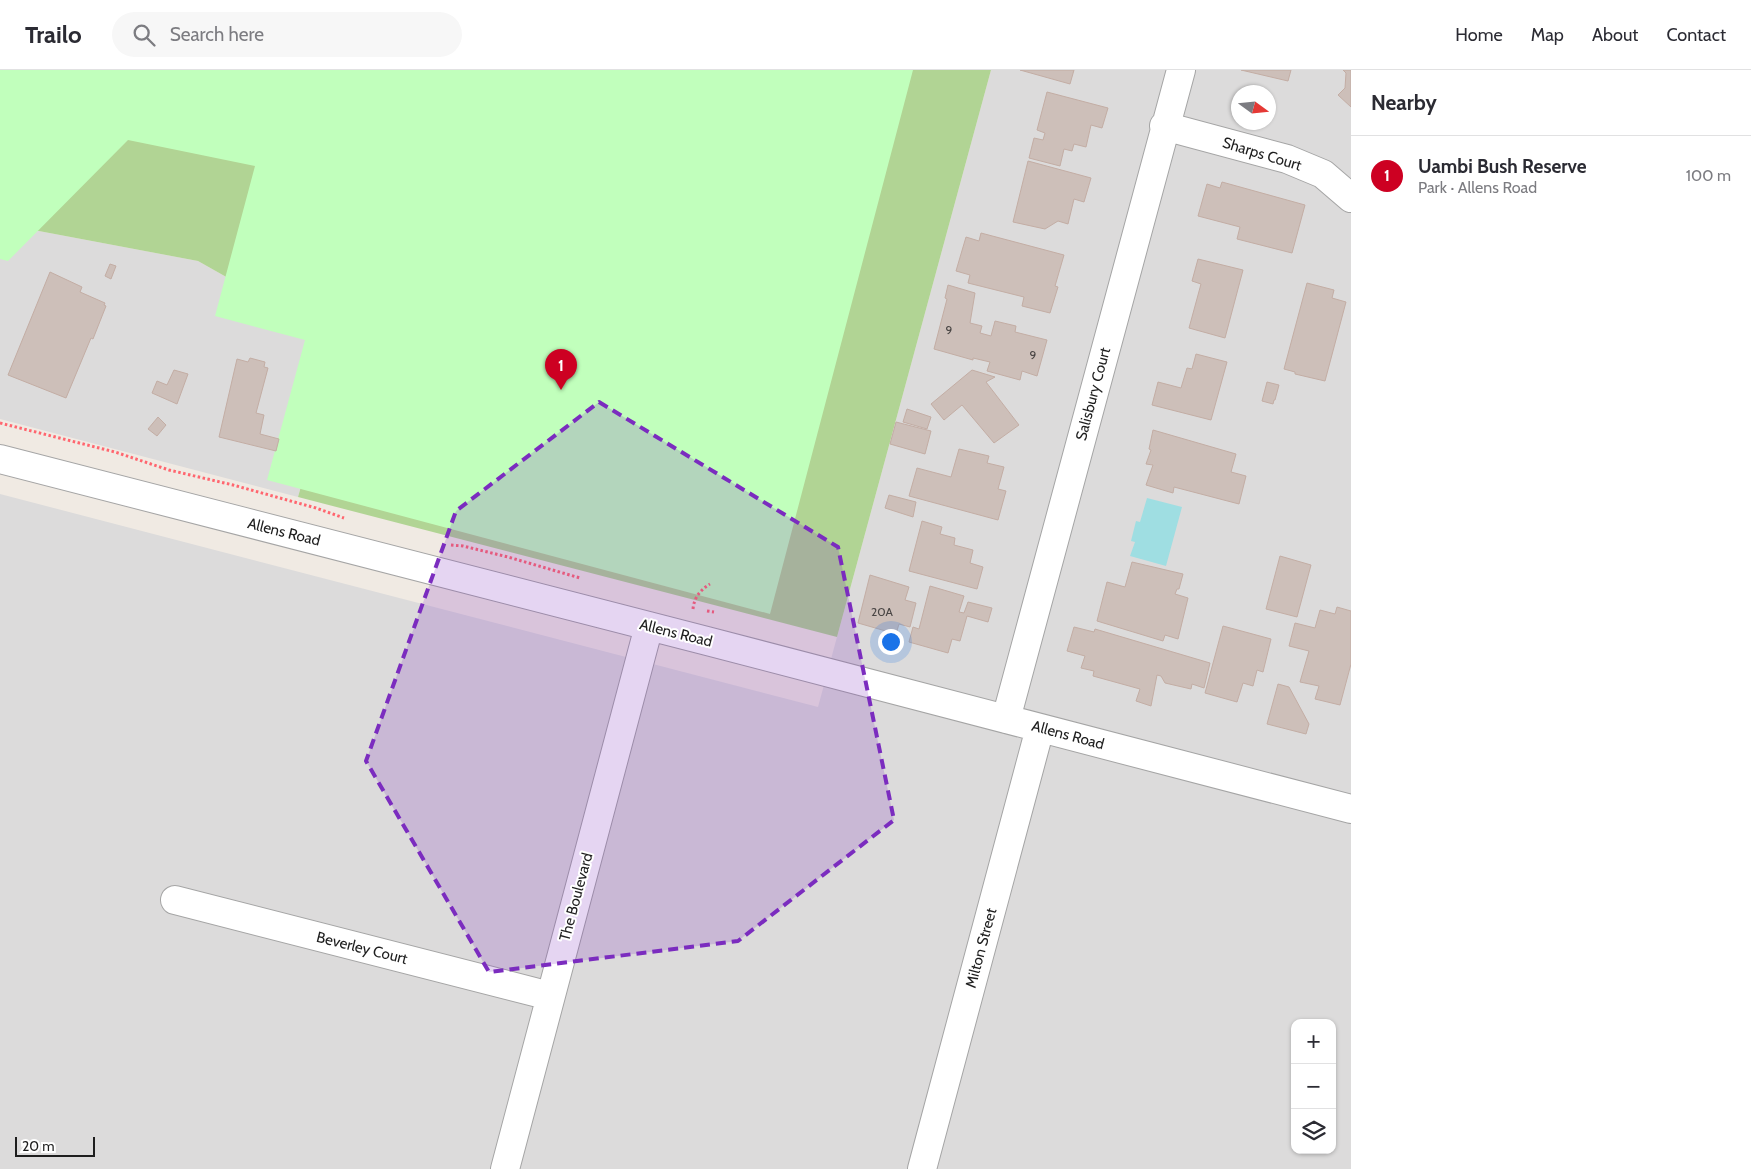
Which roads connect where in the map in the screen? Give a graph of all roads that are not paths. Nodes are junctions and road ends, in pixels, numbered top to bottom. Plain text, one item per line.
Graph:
1 (1180, 70) edge
2 (1164, 126) junction
3 (1351, 198) edge
4 (0, 459) edge
5 (649, 626) junction
6 (1006, 719) junction
7 (1040, 728) junction
8 (1351, 809) edge
9 (175, 900) dead end
10 (550, 996) junction
11 (505, 1169) edge
12 (922, 1169) edge

1 - 2 street, Salisbury Court
2 - 3 street, Sharps Court
2 - 6 street, Salisbury Court
4 - 5 street, Allens Road
5 - 6 street, Allens Road
5 - 10 street, The Boulevard
6 - 7 street, Allens Road
7 - 8 street, Allens Road
7 - 12 street, Milton Street
9 - 10 street, Beverley Court
10 - 11 street, The Boulevard

